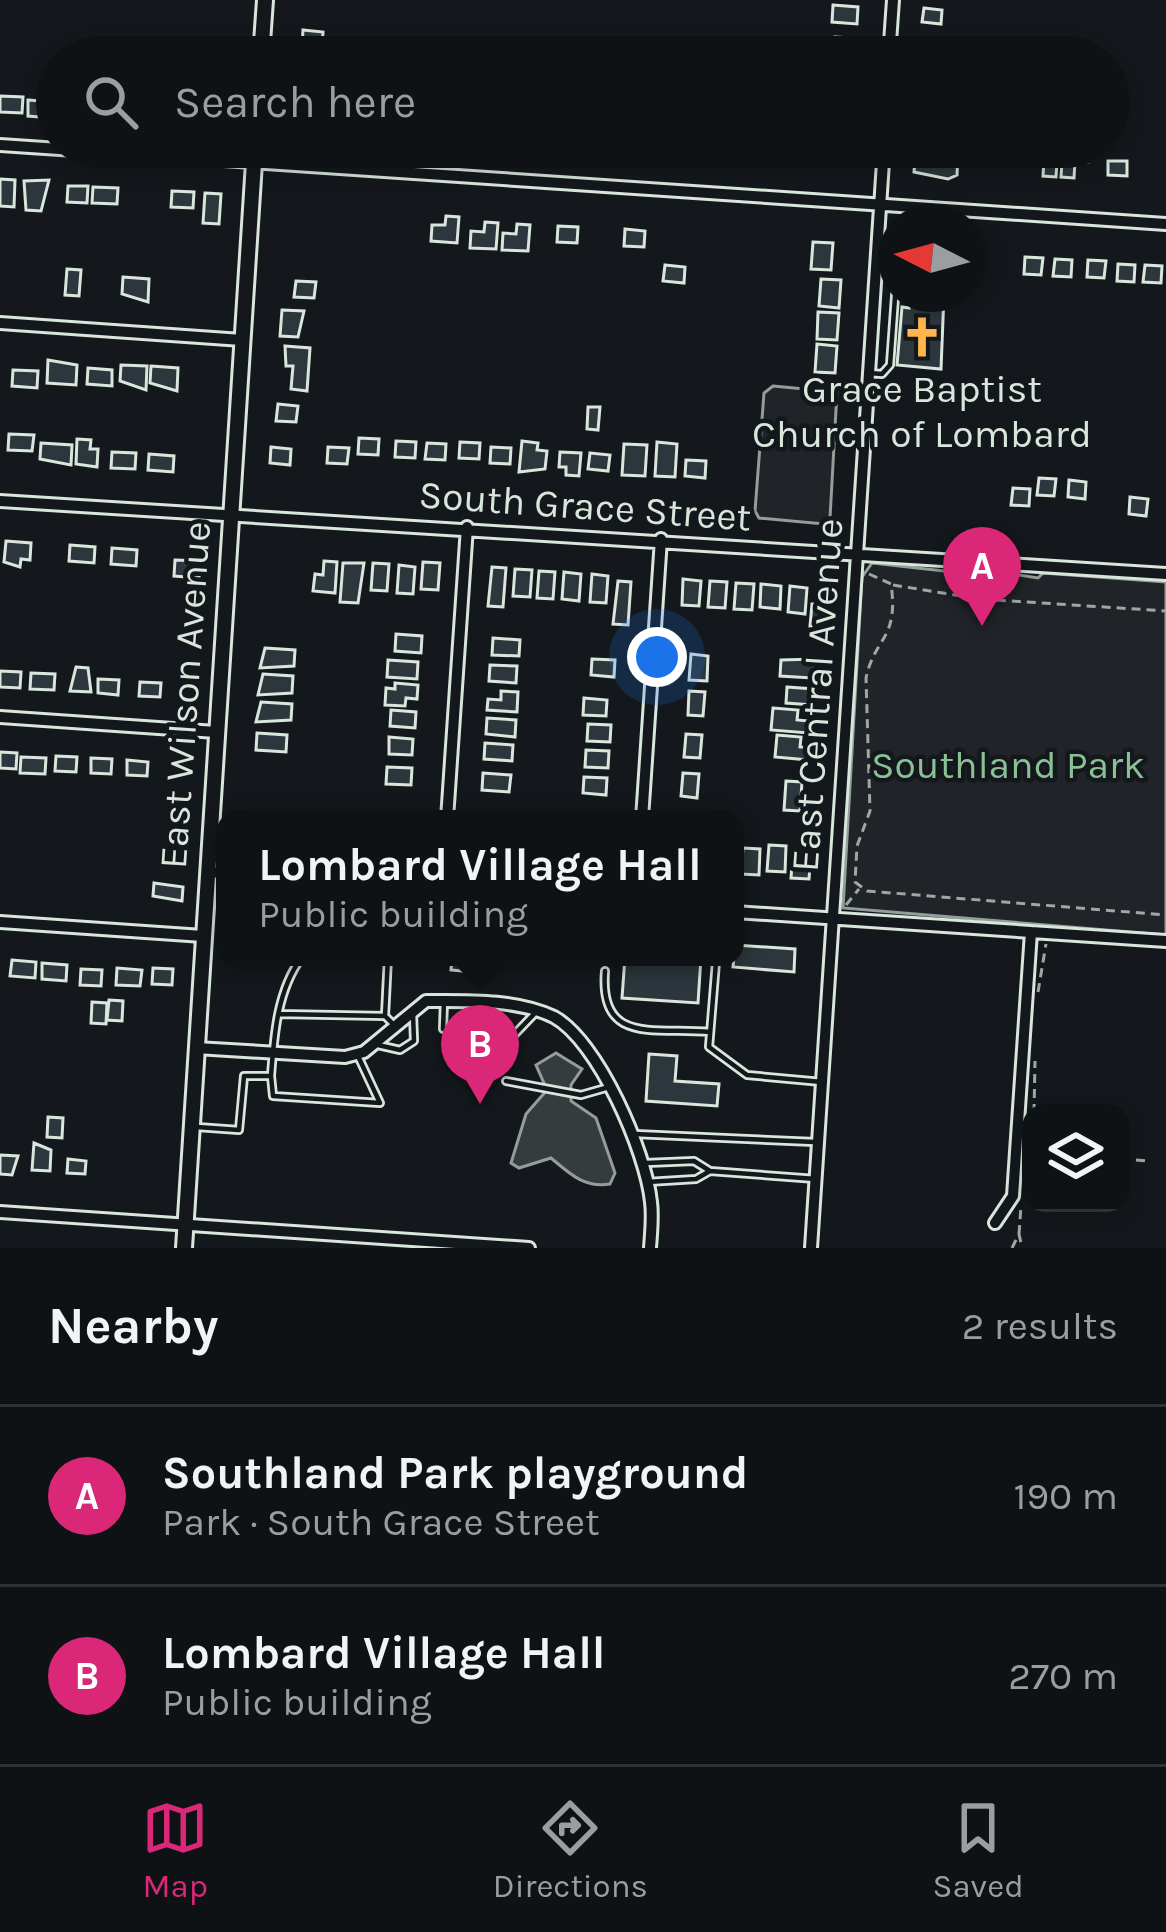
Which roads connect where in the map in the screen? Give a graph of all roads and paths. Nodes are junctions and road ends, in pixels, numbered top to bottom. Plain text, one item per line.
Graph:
1 (265, 0) edge
2 (893, 0) edge
3 (262, 36) edge
4 (891, 36) edge
5 (0, 145) edge
6 (36, 146) edge
7 (254, 168) edge
8 (427, 168) edge
9 (883, 168) edge
10 (880, 204) edge
11 (878, 205) edge
12 (986, 212) edge
13 (1166, 224) edge
14 (878, 238) edge
15 (877, 255) joint
16 (894, 312) edge
17 (0, 323) edge
18 (242, 340) junction
19 (869, 374) junction
20 (0, 501) edge
21 (230, 517) junction
22 (466, 527) junction
23 (661, 539) junction
24 (856, 555) junction
25 (855, 572) junction
26 (1166, 574) edge
27 (891, 584) junction
28 (1166, 611) edge
29 (0, 717) edge
30 (216, 732) junction
31 (448, 810) edge
32 (643, 810) edge
33 (207, 872) junction
34 (216, 872) edge
35 (860, 888) junction
36 (1049, 906) junction
37 (744, 913) edge
38 (832, 913) junction
39 (1166, 916) edge
40 (0, 922) edge
41 (1031, 932) junction
42 (1047, 933) junction
43 (203, 936) junction
44 (1166, 941) edge
45 (295, 966) edge
46 (388, 966) edge
47 (716, 966) edge
48 (604, 971) dead end
49 (1037, 994) dead end
50 (444, 1001) junction
51 (413, 1008) junction
52 (537, 1010) junction
53 (279, 1014) junction
54 (390, 1021) junction
55 (710, 1031) junction
56 (373, 1044) junction
57 (196, 1048) junction
58 (357, 1054) junction
59 (272, 1055) junction
60 (1033, 1057) dead end
61 (271, 1076) junction
62 (506, 1081) dead end
63 (822, 1082) junction
64 (609, 1088) junction
65 (1034, 1104) edge
66 (191, 1126) junction
67 (629, 1135) junction
68 (818, 1142) junction
69 (1130, 1160) edge
70 (1149, 1161) dead end
71 (641, 1164) junction
72 (710, 1171) junction
73 (816, 1179) junction
74 (647, 1182) junction
75 (0, 1213) edge
76 (994, 1223) dead end
77 (185, 1226) junction
78 (184, 1248) edge
79 (530, 1248) edge
80 (650, 1248) edge
81 (811, 1248) edge
82 (1012, 1248) edge
83 (1022, 1248) edge

1 - 3 street
2 - 4 street
5 - 6 street
7 - 18 street, East Wilson Avenue
8 - 11 street
9 - 10 street, East Central Avenue
12 - 13 street
14 - 15 street, East Central Avenue
15 - 19 street, East Central Avenue
16 - 19 lane
17 - 18 street
18 - 21 street, East Wilson Avenue
19 - 24 street, East Central Avenue
20 - 21 street, South Grace Street
21 - 22 street, South Grace Street
21 - 30 street, East Wilson Avenue
22 - 23 street, South Grace Street
22 - 31 street
23 - 24 street, South Grace Street
23 - 32 street
24 - 25 street, East Central Avenue
24 - 26 street, South Grace Street
25 - 27 path
25 - 38 street, East Central Avenue
27 - 28 path
27 - 35 path
29 - 30 street
30 - 33 street, East Wilson Avenue
33 - 34 street
33 - 43 street, East Wilson Avenue
35 - 36 path
35 - 38 path
36 - 39 path
36 - 42 path
37 - 38 street
38 - 41 street
38 - 63 street, East Central Avenue
40 - 43 street
41 - 42 street
41 - 76 street
42 - 44 street
42 - 49 path
43 - 57 street, East Wilson Avenue
45 - 53 lane
46 - 54 lane
47 - 55 lane
48 - 55 lane
50 - 51 street
50 - 52 street
50 - 52 lane
51 - 54 street
51 - 56 lane
52 - 64 street
53 - 54 lane
53 - 59 lane
54 - 56 street
55 - 63 lane
56 - 58 street
57 - 59 street
57 - 66 street, East Wilson Avenue
58 - 59 street
58 - 61 lane
59 - 61 lane
60 - 65 path
61 - 66 lane
62 - 64 lane
63 - 68 street, East Central Avenue
64 - 67 street
66 - 77 street, East Wilson Avenue
67 - 68 lane
67 - 71 street
68 - 73 street, East Central Avenue
69 - 70 path
71 - 72 lane
71 - 74 street
72 - 73 lane
72 - 74 lane
73 - 81 street, East Central Avenue
74 - 80 street
75 - 77 street
77 - 78 street, East Wilson Avenue
77 - 79 street
82 - 83 path

